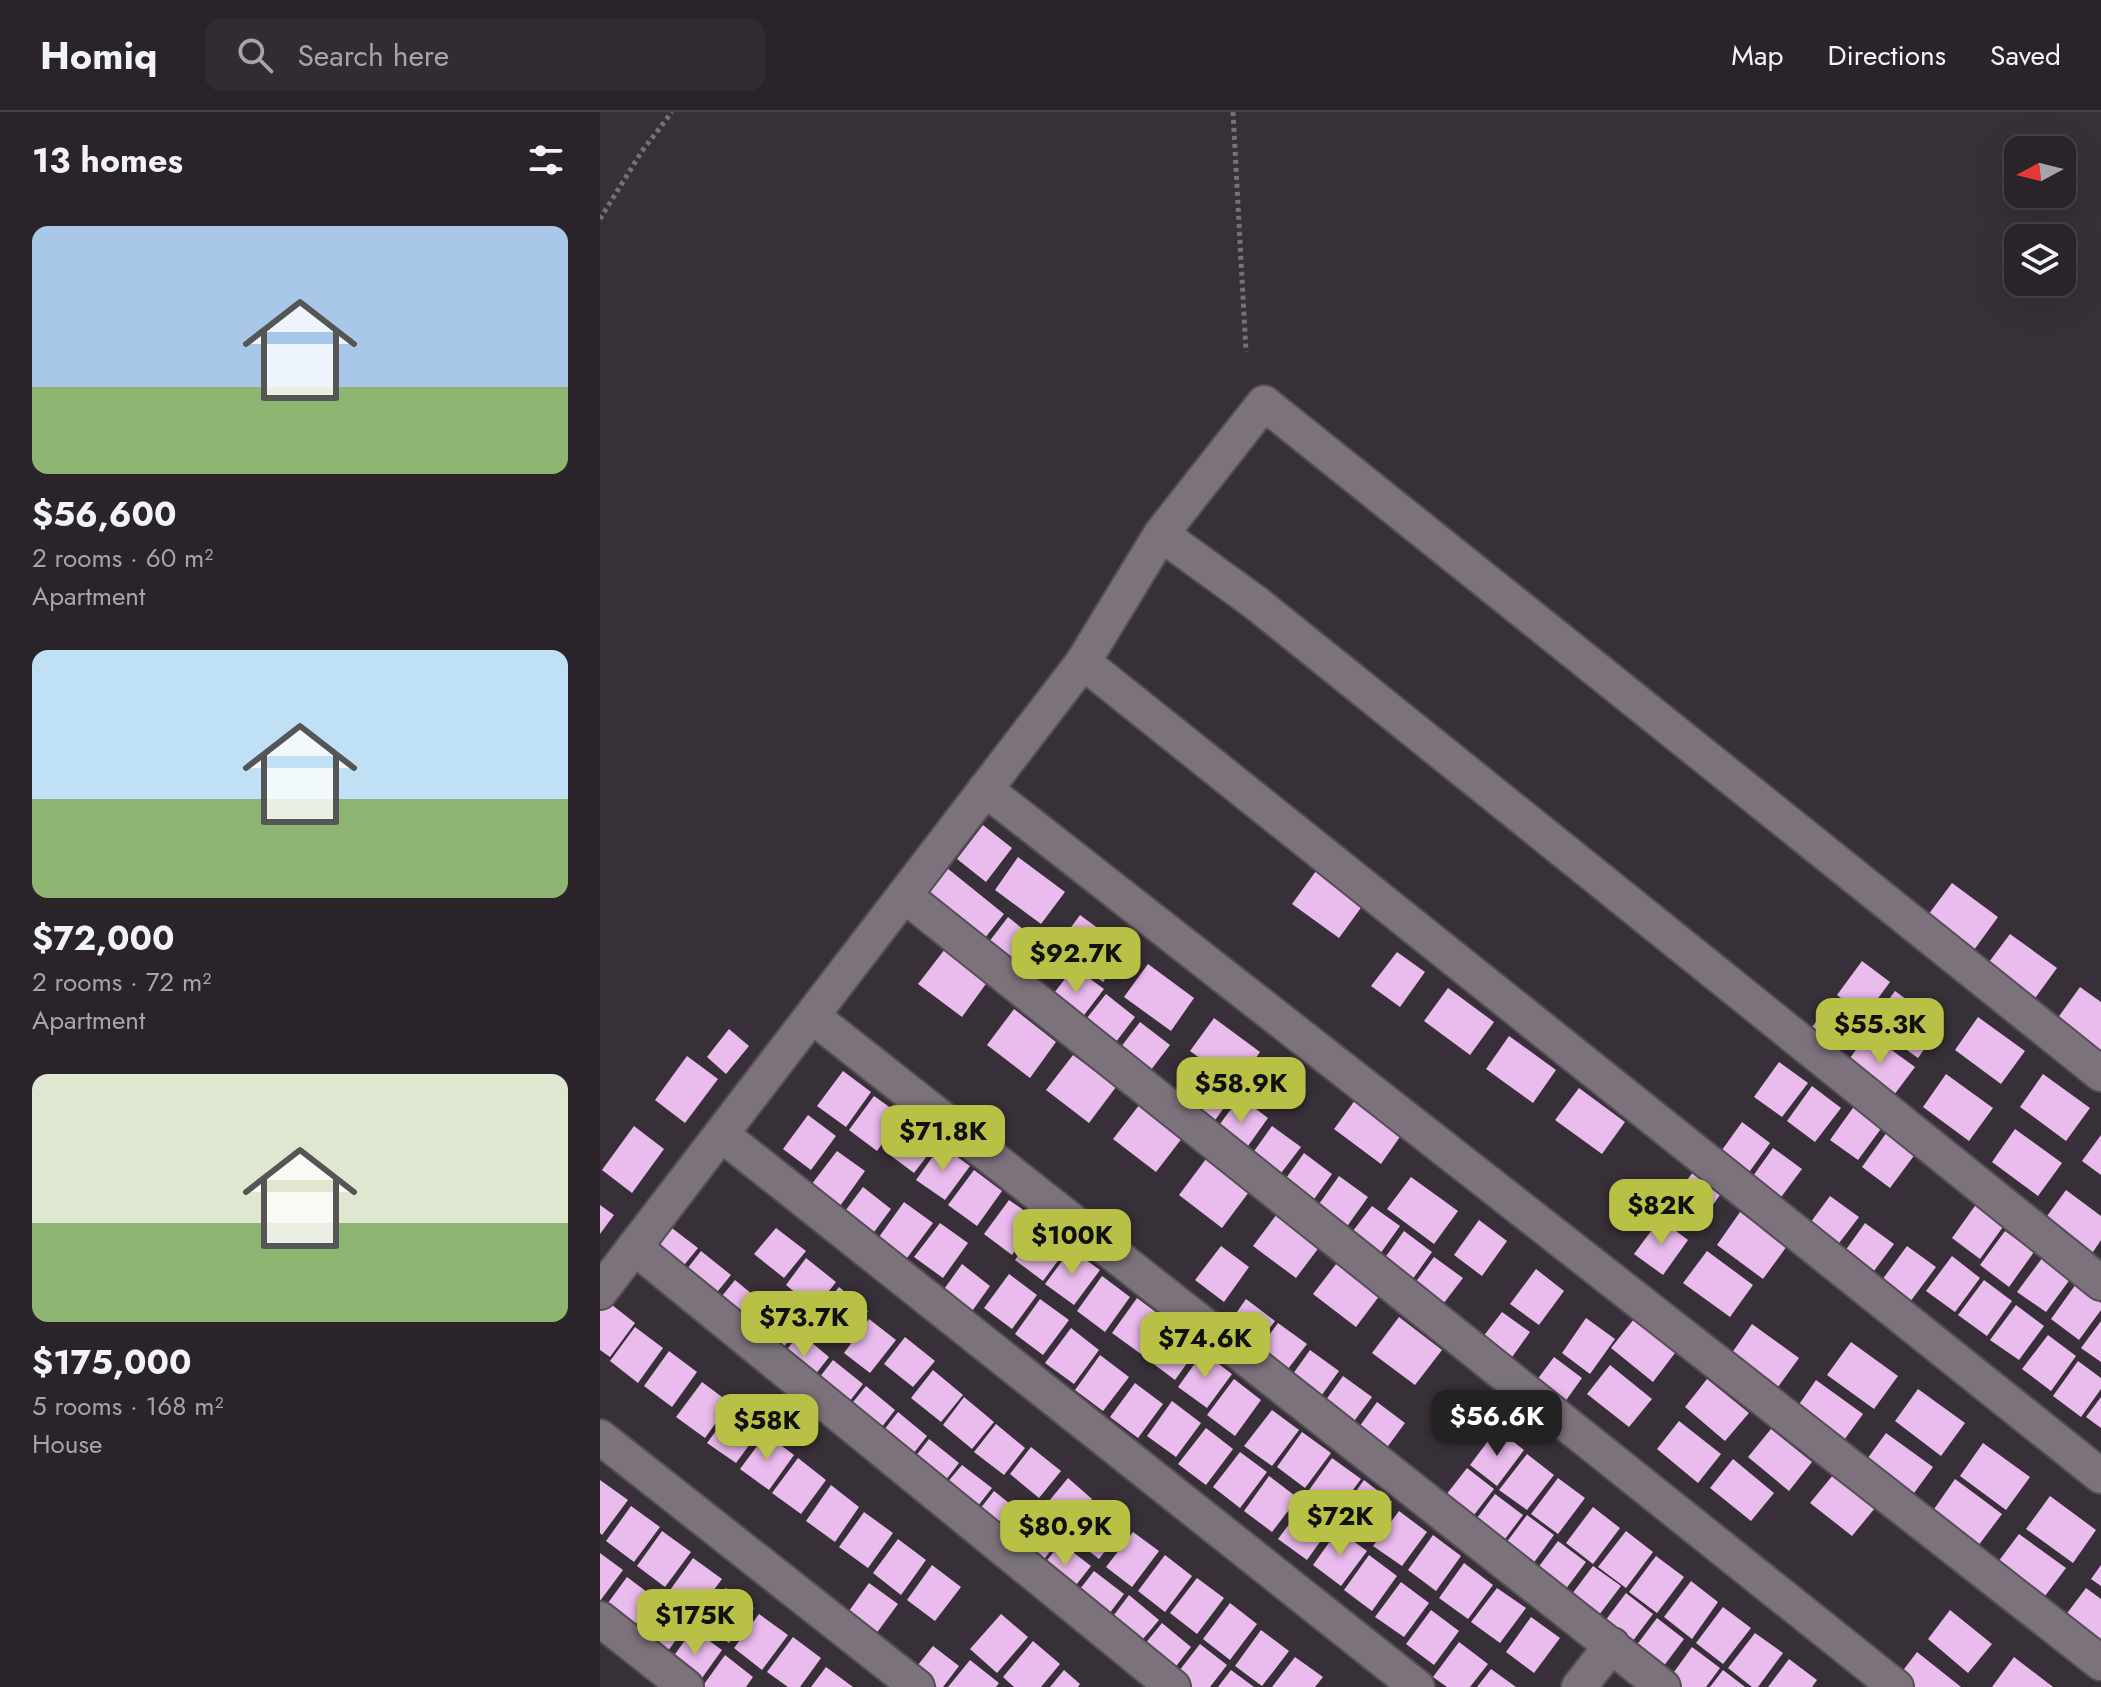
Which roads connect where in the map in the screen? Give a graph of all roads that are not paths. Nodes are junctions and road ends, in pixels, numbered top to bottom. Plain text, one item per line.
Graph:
1 (1161, 534) junction
2 (1083, 662) junction
3 (985, 789) junction
4 (904, 895) junction
5 (812, 1016) junction
6 (2101, 1074) edge
7 (721, 1134) junction
8 (634, 1247) junction
9 (2101, 1283) edge
10 (600, 1292) edge
11 (600, 1437) edge
12 (2101, 1476) edge
13 (600, 1619) edge
14 (1612, 1645) junction
15 (2101, 1663) edge
16 (686, 1687) edge
17 (917, 1687) edge
18 (1173, 1687) edge
19 (1417, 1687) edge
20 (1579, 1687) edge
21 (1663, 1687) edge
22 (1896, 1687) edge

1 - 2 street
1 - 6 street
1 - 9 street
2 - 3 street
2 - 12 street
3 - 4 street
3 - 15 street
4 - 5 street
4 - 22 street
5 - 7 street
5 - 14 street
7 - 8 street
7 - 19 street
8 - 10 street
8 - 18 street
11 - 17 street
13 - 16 street
14 - 20 street
14 - 21 street

